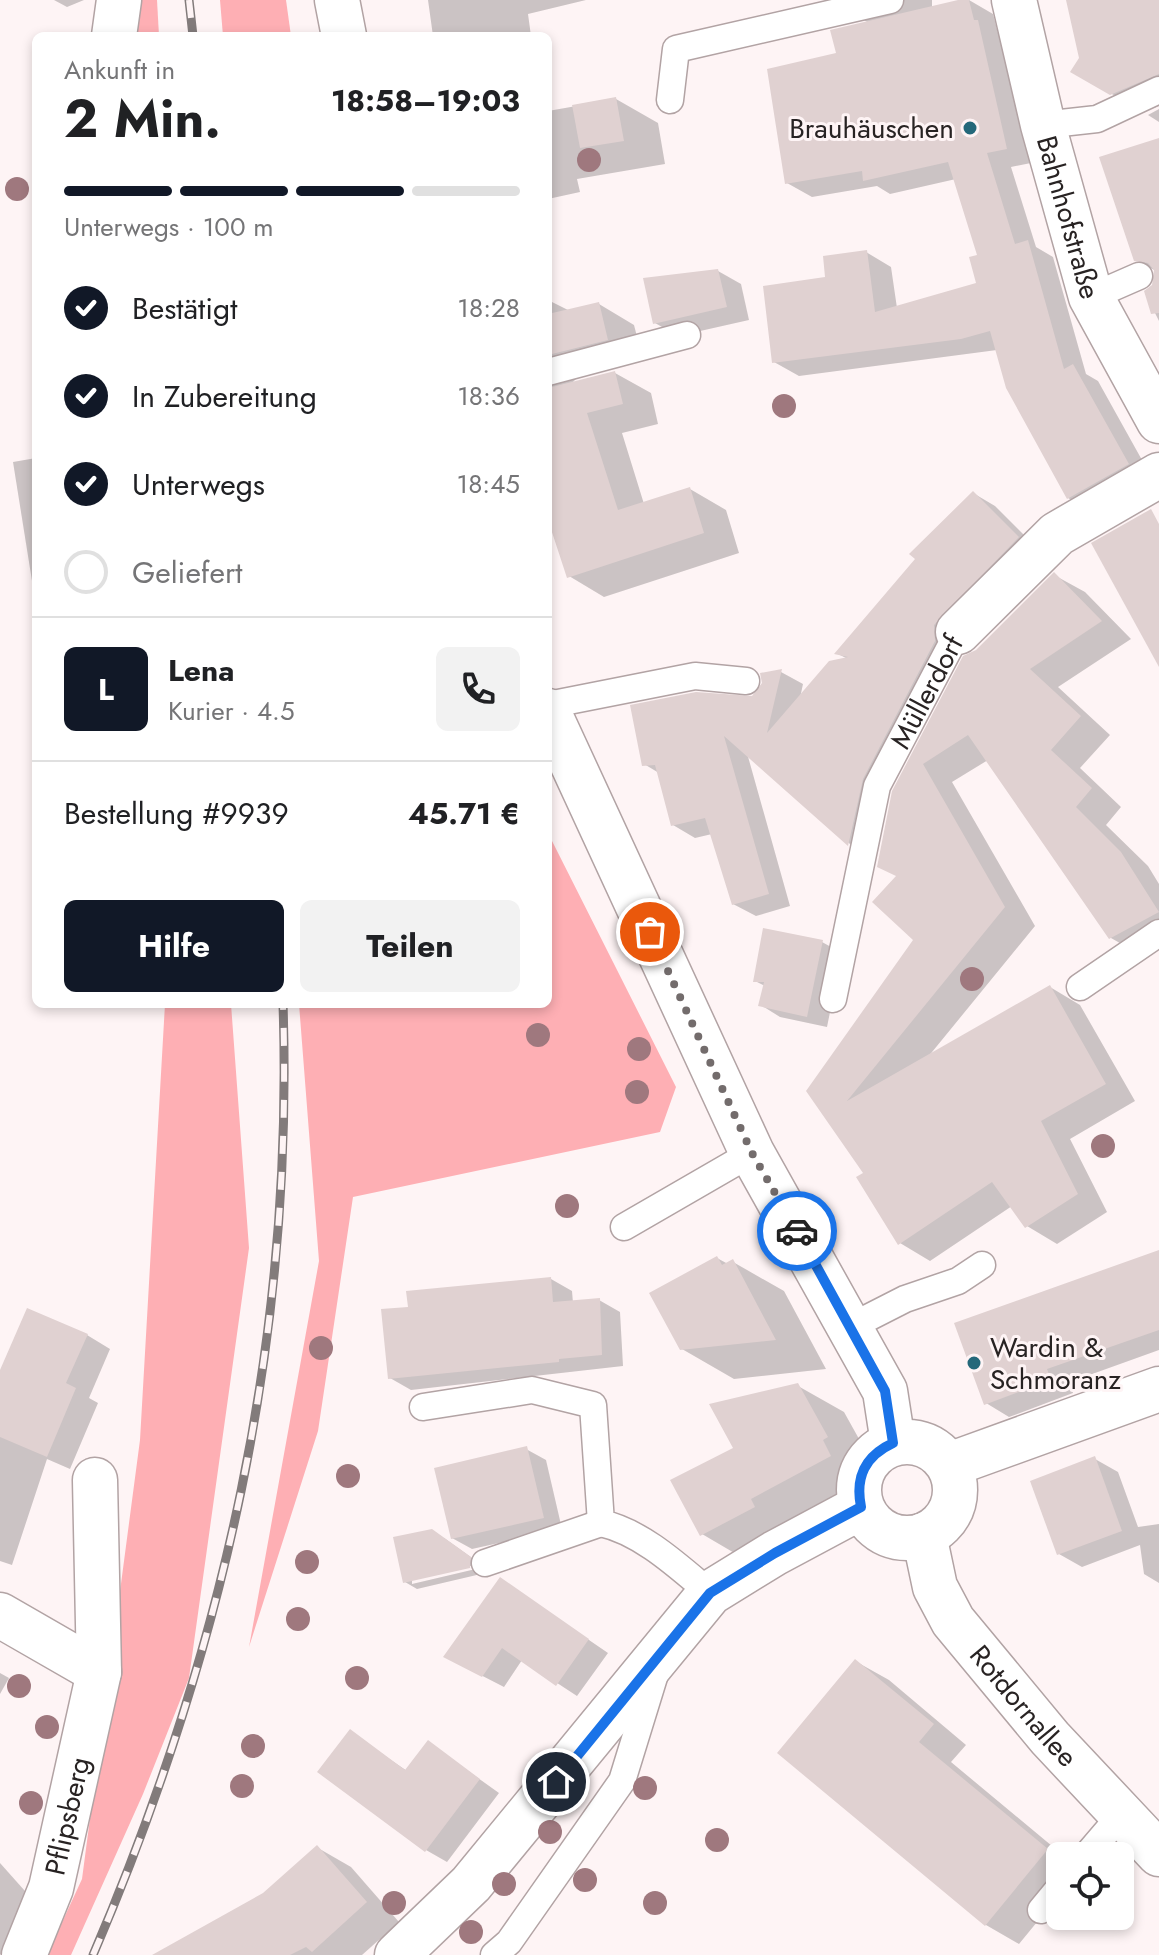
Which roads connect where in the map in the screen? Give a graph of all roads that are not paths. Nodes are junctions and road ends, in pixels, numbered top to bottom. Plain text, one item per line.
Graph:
1 (119, 0) edge
2 (337, 0) edge
3 (890, 0) edge
4 (1014, 0) edge
5 (115, 32) edge
6 (343, 32) edge
7 (1159, 90) edge
8 (670, 100) dead end
9 (1043, 125) junction
10 (1139, 276) dead end
11 (1091, 297) junction
12 (687, 335) dead end
13 (552, 371) edge
14 (1159, 421) edge
15 (1159, 475) edge
16 (958, 632) joint
17 (746, 681) dead end
18 (552, 704) edge
19 (552, 720) edge
20 (1159, 933) edge
21 (1080, 987) dead end
22 (833, 999) dead end
23 (752, 1153) junction
24 (624, 1227) dead end
25 (982, 1265) dead end
26 (852, 1326) junction
27 (1159, 1389) edge
28 (423, 1407) dead end
29 (893, 1443) junction
30 (949, 1465) junction
31 (95, 1480) dead end
32 (861, 1507) junction
33 (601, 1523) junction
34 (924, 1535) junction
35 (485, 1563) dead end
36 (710, 1593) junction
37 (0, 1615) edge
38 (662, 1649) junction
39 (99, 1672) junction
40 (1121, 1815) junction
41 (1098, 1842) edge
42 (1159, 1854) edge
43 (1046, 1904) edge
44 (1041, 1910) dead end
45 (24, 1955) edge
46 (397, 1955) edge
47 (494, 1955) edge

1 - 5 street
2 - 6 street
3 - 8 lane
4 - 9 street, Bahnhofstraße
7 - 9 lane
9 - 11 street, Bahnhofstraße
10 - 11 lane
11 - 14 street, Bahnhofstraße
12 - 13 lane
15 - 16 street, Müllerdorf
16 - 22 lane, Müllerdorf
17 - 18 lane
19 - 23 street
20 - 21 lane
23 - 24 lane
23 - 26 street
25 - 26 lane
26 - 29 street
27 - 30 street
28 - 33 lane
29 - 30 street
29 - 32 street
30 - 34 street
31 - 39 street, Pflipsberg
32 - 34 street
32 - 36 street
33 - 35 lane
33 - 36 lane
34 - 40 street, Rotdornallee
36 - 38 street
37 - 39 street
38 - 46 street
38 - 47 lane
39 - 45 street, Pflipsberg
40 - 41 lane
40 - 42 street, Rotdornallee
43 - 44 lane

